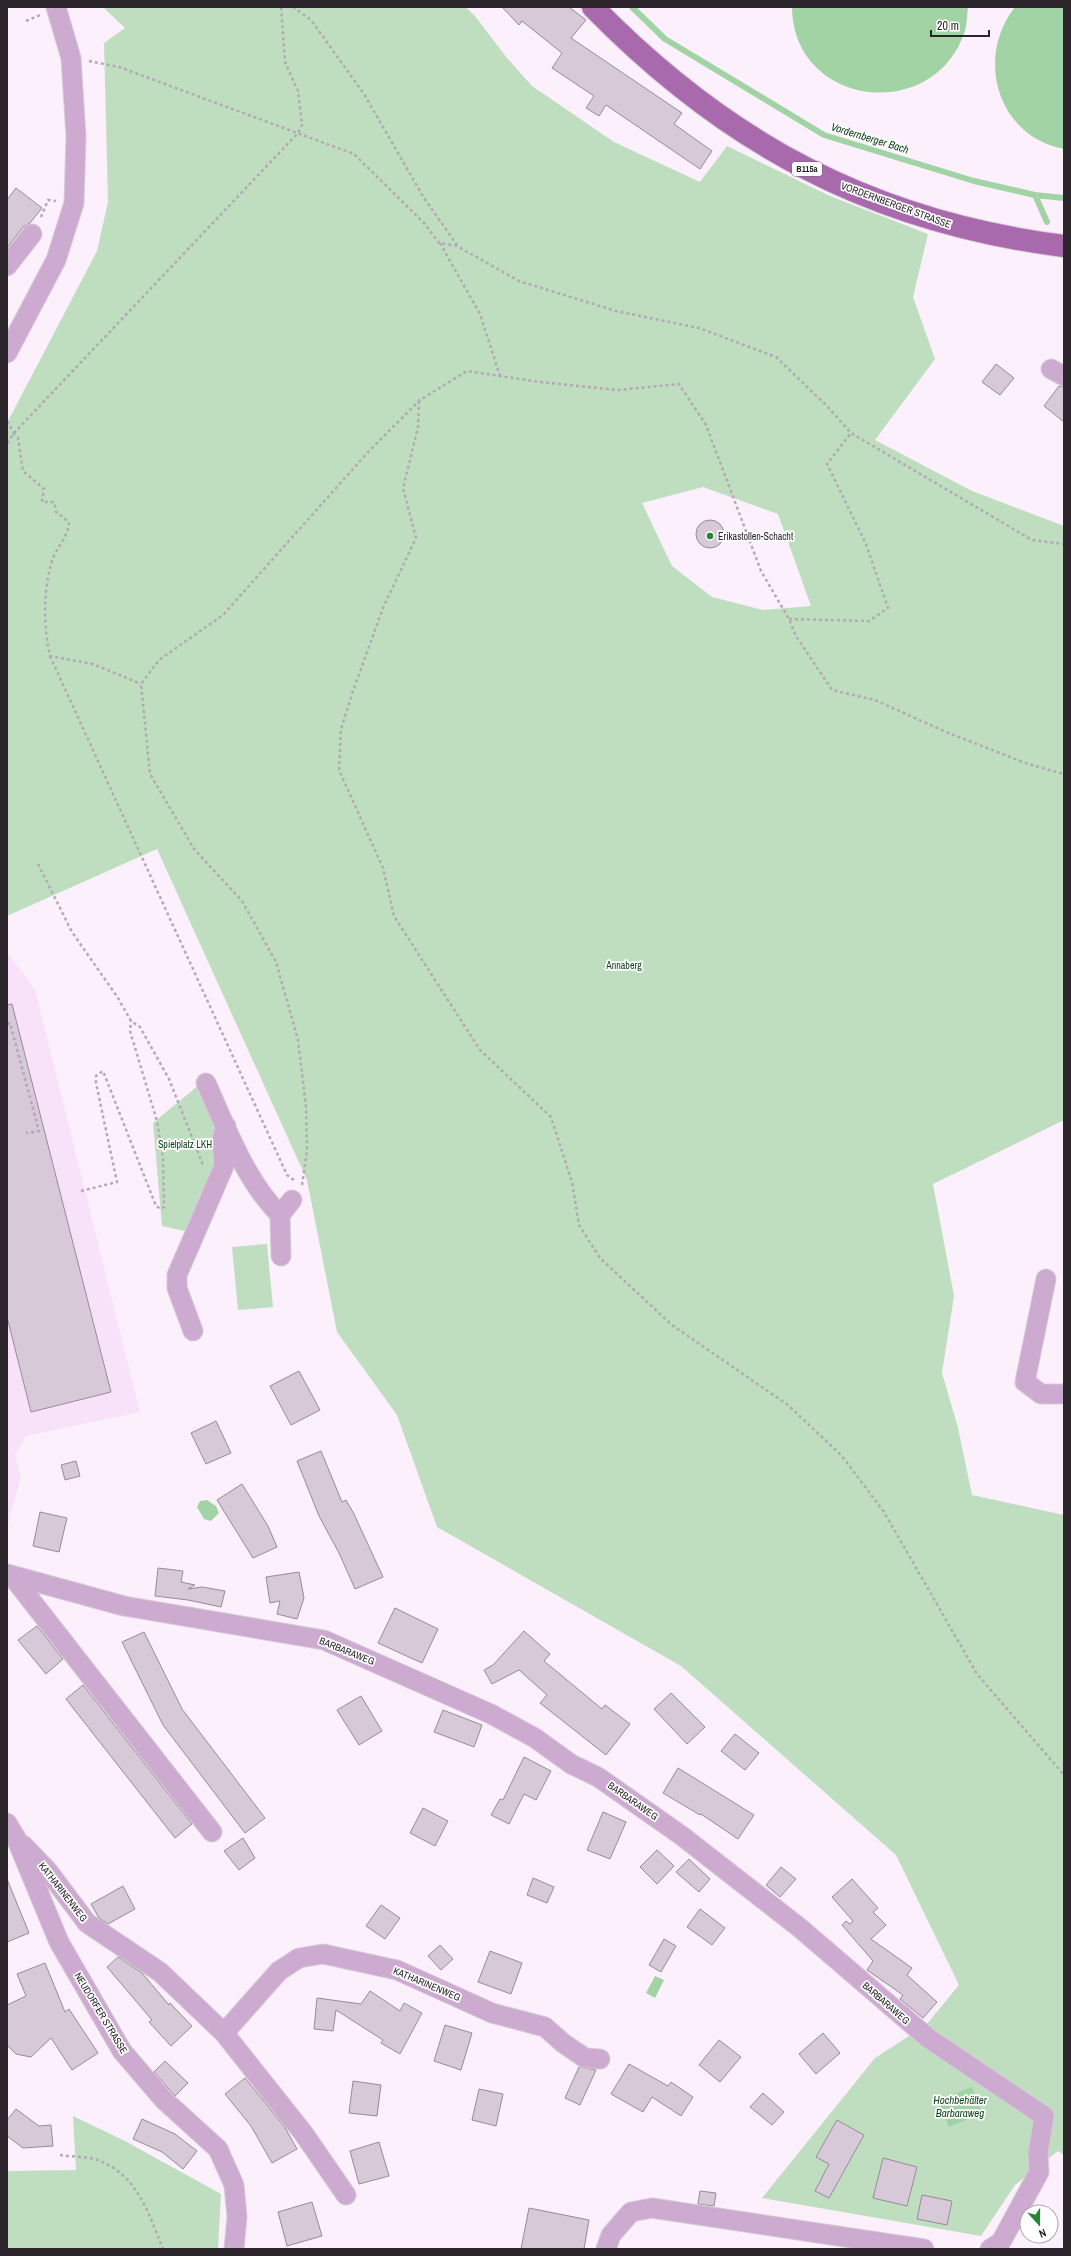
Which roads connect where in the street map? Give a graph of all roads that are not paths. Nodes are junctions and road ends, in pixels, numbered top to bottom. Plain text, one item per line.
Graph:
1 (56, 7) edge
2 (593, 7) edge
3 (32, 234) dead end
4 (1064, 246) edge
5 (7, 266) edge
6 (8, 348) edge
7 (206, 1083) dead end
8 (226, 1126) junction
9 (297, 1193) road end
10 (280, 1215) junction
11 (281, 1256) dead end
12 (1046, 1279) dead end
13 (193, 1331) dead end
14 (1064, 1394) edge
15 (10, 1575) edge
16 (12, 1830) edge
17 (212, 1832) dead end
18 (224, 2033) junction
19 (600, 2059) dead end
20 (346, 2195) dead end
21 (234, 2249) edge
22 (606, 2249) edge
23 (924, 2249) edge
24 (990, 2249) edge

1 - 6 street
2 - 4 main road, VORDERNBERGER STRASSE / B115a
3 - 5 street
7 - 8 street
8 - 10 street
8 - 13 street
9 - 10 street
10 - 11 street
12 - 14 street
15 - 17 street, BARBARAWEG
15 - 24 street, BARBARAWEG
16 - 18 street, KATHARINENWEG
16 - 21 street, NEUDORFER STRASSE
18 - 19 street, KATHARINENWEG
18 - 20 street, KATHARINENWEG
22 - 23 street

